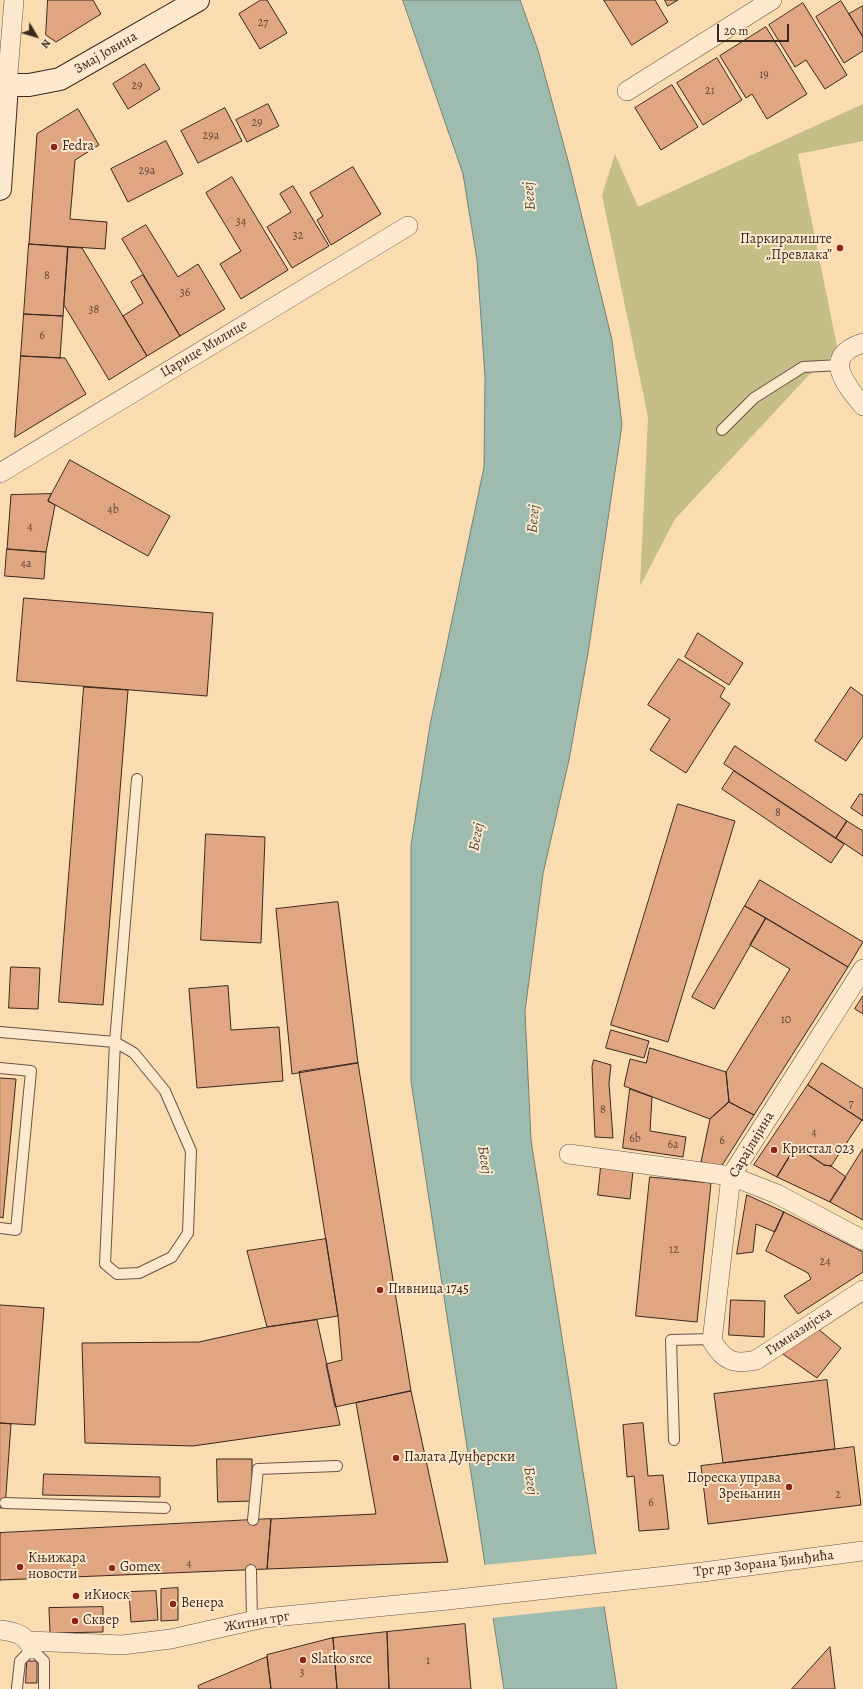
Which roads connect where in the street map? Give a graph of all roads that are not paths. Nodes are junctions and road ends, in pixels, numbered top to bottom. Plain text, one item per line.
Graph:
1 (14, 0) edge
2 (198, 0) edge
3 (772, 0) edge
4 (4, 85) edge
5 (627, 91) dead end
6 (0, 189) edge
7 (408, 226) dead end
8 (863, 342) edge
9 (841, 360) junction
10 (863, 406) edge
11 (722, 430) dead end
12 (0, 473) edge
13 (137, 779) dead end
14 (863, 969) edge
15 (0, 1032) edge
16 (115, 1042) junction
17 (0, 1068) edge
18 (570, 1154) dead end
19 (731, 1176) junction
20 (0, 1228) edge
21 (863, 1240) edge
22 (863, 1290) edge
23 (713, 1339) junction
24 (674, 1440) dead end
25 (337, 1466) dead end
26 (5, 1503) dead end
27 (165, 1508) dead end
28 (253, 1520) dead end
29 (863, 1551) edge
30 (251, 1570) dead end
31 (486, 1596) joint
32 (258, 1619) junction
33 (0, 1630) edge
34 (30, 1645) junction
35 (18, 1688) edge
36 (44, 1689) edge

1 - 4 street
2 - 4 street, Змај Јовина
3 - 5 street
4 - 6 street
7 - 12 street, Царице Милице
8 - 9 street
9 - 10 street
9 - 11 lane
13 - 16 lane
14 - 19 street, Сарајлијина
15 - 16 lane
16 - 16 lane
17 - 20 lane
18 - 19 street
19 - 21 street
19 - 23 street, Сарајлијина
22 - 23 street, Гимназијска
23 - 24 lane
25 - 28 lane
26 - 27 lane
29 - 31 street, Трг др Зорана Ђинђића
30 - 32 lane
31 - 32 street, Житни трг
32 - 34 street, Житни трг
33 - 34 street, Житни трг
34 - 35 lane
34 - 36 lane

